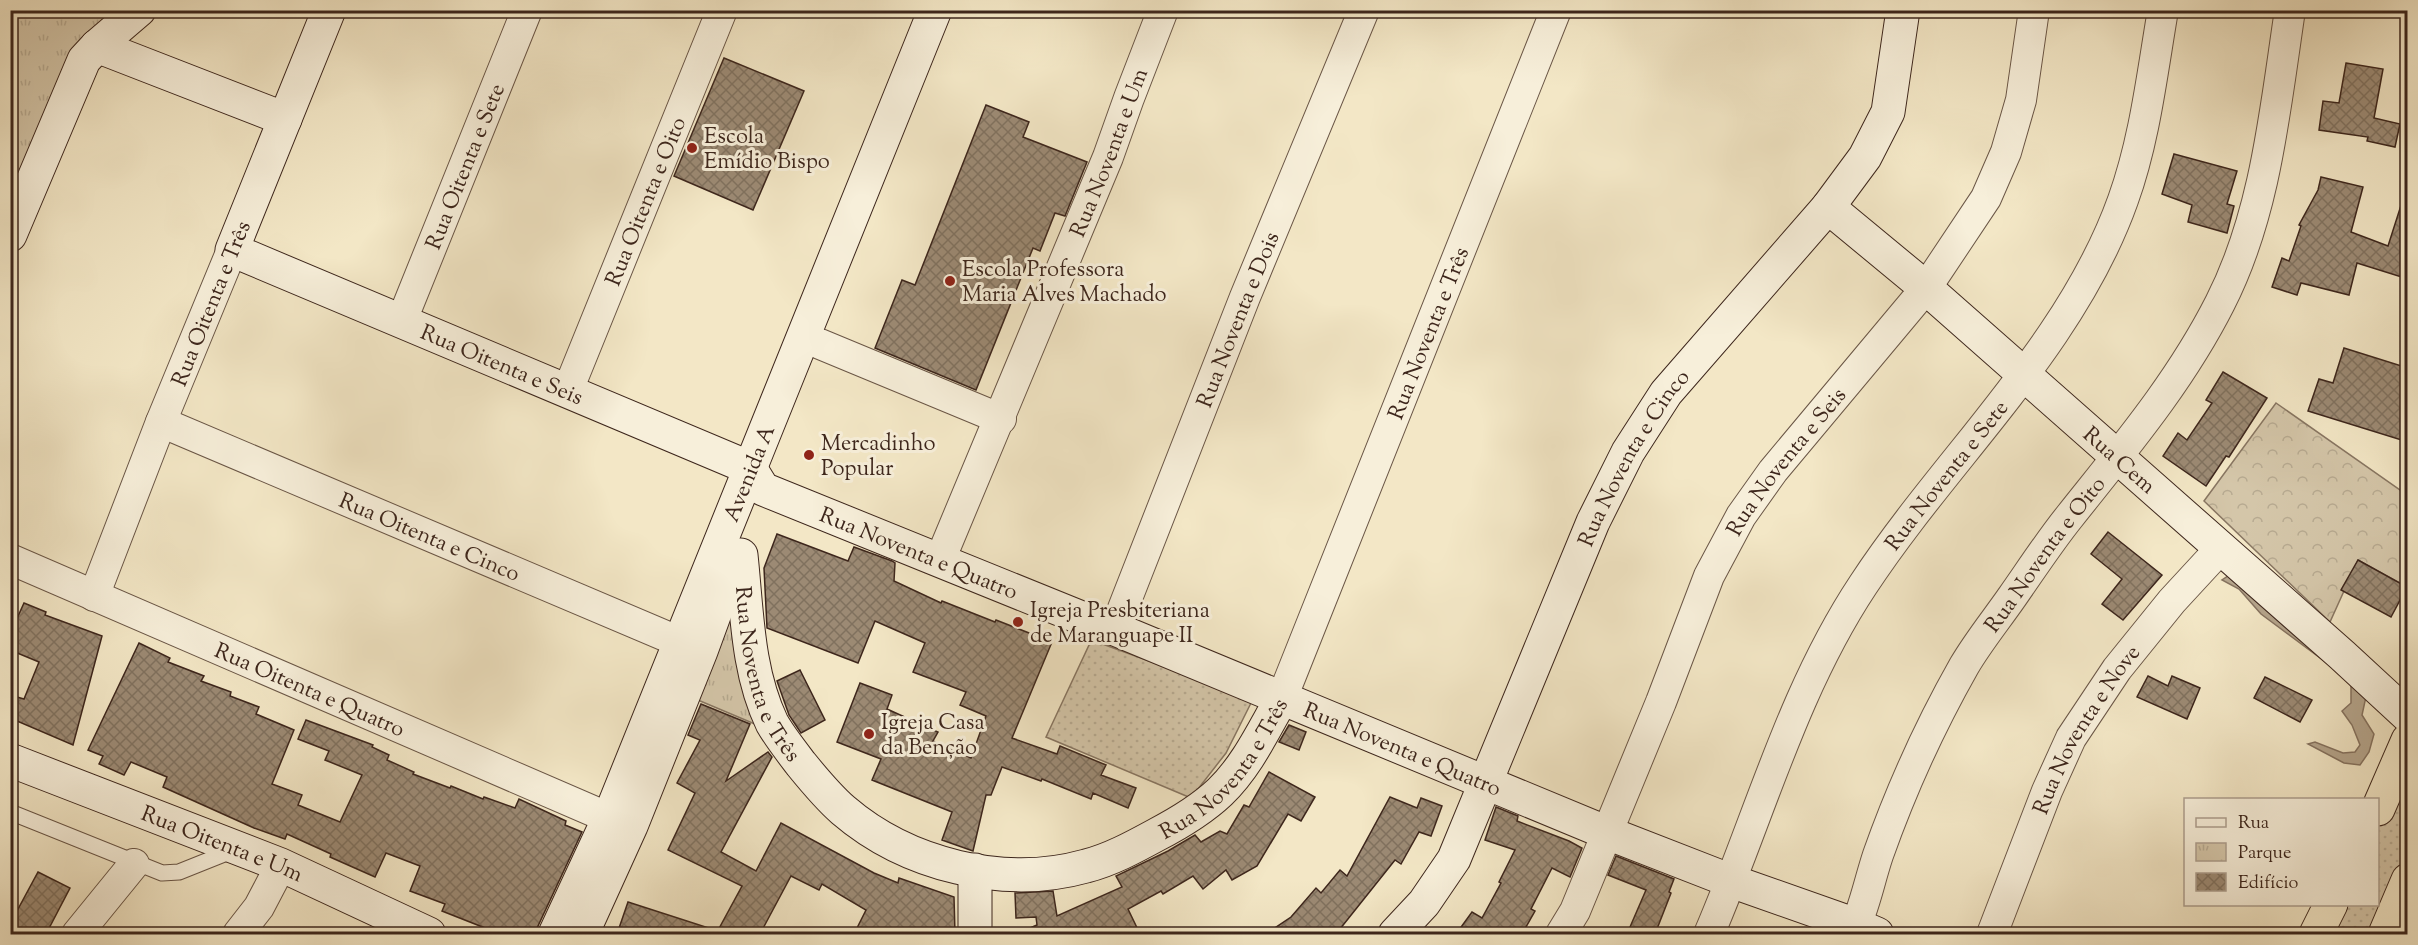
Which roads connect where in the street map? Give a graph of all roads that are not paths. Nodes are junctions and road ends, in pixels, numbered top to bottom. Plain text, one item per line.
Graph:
1 (139, 10) edge
2 (329, 10) edge
3 (527, 10) edge
4 (722, 10) edge
5 (935, 10) edge
6 (954, 10) edge
7 (1163, 10) edge
8 (1364, 10) edge
9 (1556, 10) edge
10 (1903, 10) edge
11 (2034, 10) edge
12 (2163, 10) edge
13 (2290, 10) edge
14 (97, 46) junction
15 (285, 119) junction
16 (1828, 207) junction
17 (10, 235) edge
18 (231, 250) junction
19 (1926, 288) junction
20 (402, 320) junction
21 (820, 344) junction
22 (2024, 375) junction
23 (568, 390) junction
24 (1001, 419) junction
25 (161, 422) junction
26 (2118, 457) junction
27 (756, 478) junction
28 (740, 547) junction
29 (2220, 549) junction
30 (10, 559) edge
31 (940, 561) junction
32 (93, 596) junction
33 (1115, 629) junction
34 (690, 646) junction
35 (1282, 698) junction
36 (2408, 716) edge
37 (2408, 740) edge
38 (10, 760) edge
39 (1486, 782) junction
40 (2379, 807) edge
41 (10, 812) edge
42 (609, 818) junction
43 (1605, 832) junction
44 (237, 849) junction
45 (134, 864) junction
46 (281, 865) junction
47 (975, 870) junction
48 (2408, 880) edge
49 (1731, 881) junction
50 (2330, 906) edge
51 (1862, 931) edge
52 (414, 932) edge
53 (579, 933) edge
54 (77, 934) edge
55 (238, 934) edge
56 (975, 934) edge
57 (1395, 934) edge
58 (1561, 934) edge
59 (1709, 934) edge
60 (1992, 934) edge
61 (2316, 934) edge
62 (2385, 934) edge

1 - 14 street
2 - 15 street, Rua Oitenta e Três
3 - 20 street, Rua Oitenta e Sete
4 - 23 street, Rua Oitenta e Oito
5 - 27 street, Avenida A
6 - 21 street, Avenida A
7 - 24 street, Rua Noventa e Um
8 - 33 street, Rua Noventa e Dois
9 - 35 street, Rua Noventa e Três
10 - 16 street, Rua Noventa e Cinco
11 - 19 street, Rua Noventa e Seis
12 - 22 street, Rua Noventa e Sete
13 - 26 street, Rua Noventa e Oito
14 - 15 street
14 - 17 street
15 - 18 street, Rua Oitenta e Três
16 - 19 street, Rua Cem
16 - 39 street, Rua Noventa e Cinco
18 - 20 street, Rua Oitenta e Seis
18 - 25 street, Rua Oitenta e Três
19 - 22 street, Rua Cem
19 - 43 street, Rua Noventa e Seis
20 - 23 street, Rua Oitenta e Seis
21 - 24 street
21 - 27 street, Avenida A
22 - 26 street, Rua Cem
22 - 49 street, Rua Noventa e Sete
23 - 27 street, Rua Oitenta e Seis
24 - 31 street, Rua Noventa e Um
25 - 32 street, Rua Oitenta e Três
25 - 34 street, Rua Oitenta e Cinco
26 - 29 street, Rua Cem
26 - 51 street, Rua Noventa e Oito
27 - 28 street, Avenida A
27 - 31 street, Rua Noventa e Quatro
27 - 34 street, Avenida A
28 - 34 street, Avenida A
28 - 47 street, Rua Noventa e Três
29 - 36 street, Rua Cem
29 - 60 street, Rua Noventa e Nove
30 - 32 street, Rua Oitenta e Quatro
31 - 33 street, Rua Noventa e Quatro
32 - 42 street, Rua Oitenta e Quatro
33 - 35 street, Rua Noventa e Quatro
34 - 42 street, Avenida A
34 - 53 street, Avenida A
35 - 39 street, Rua Noventa e Quatro
35 - 47 street, Rua Noventa e Três
37 - 40 highway
38 - 44 street, Rua Oitenta e Um
39 - 43 street, Rua Noventa e Quatro
39 - 57 street, Rua Noventa e Cinco
41 - 45 lane
42 - 53 street, Avenida A
43 - 49 street, Rua Noventa e Quatro
43 - 58 street, Rua Noventa e Seis
44 - 45 lane
44 - 46 street, Rua Oitenta e Um
45 - 54 street
46 - 52 street, Rua Oitenta e Um
46 - 55 street
47 - 56 street
48 - 62 highway
49 - 51 street, Rua Noventa e Quatro
49 - 59 street, Rua Noventa e Sete
50 - 61 highway

